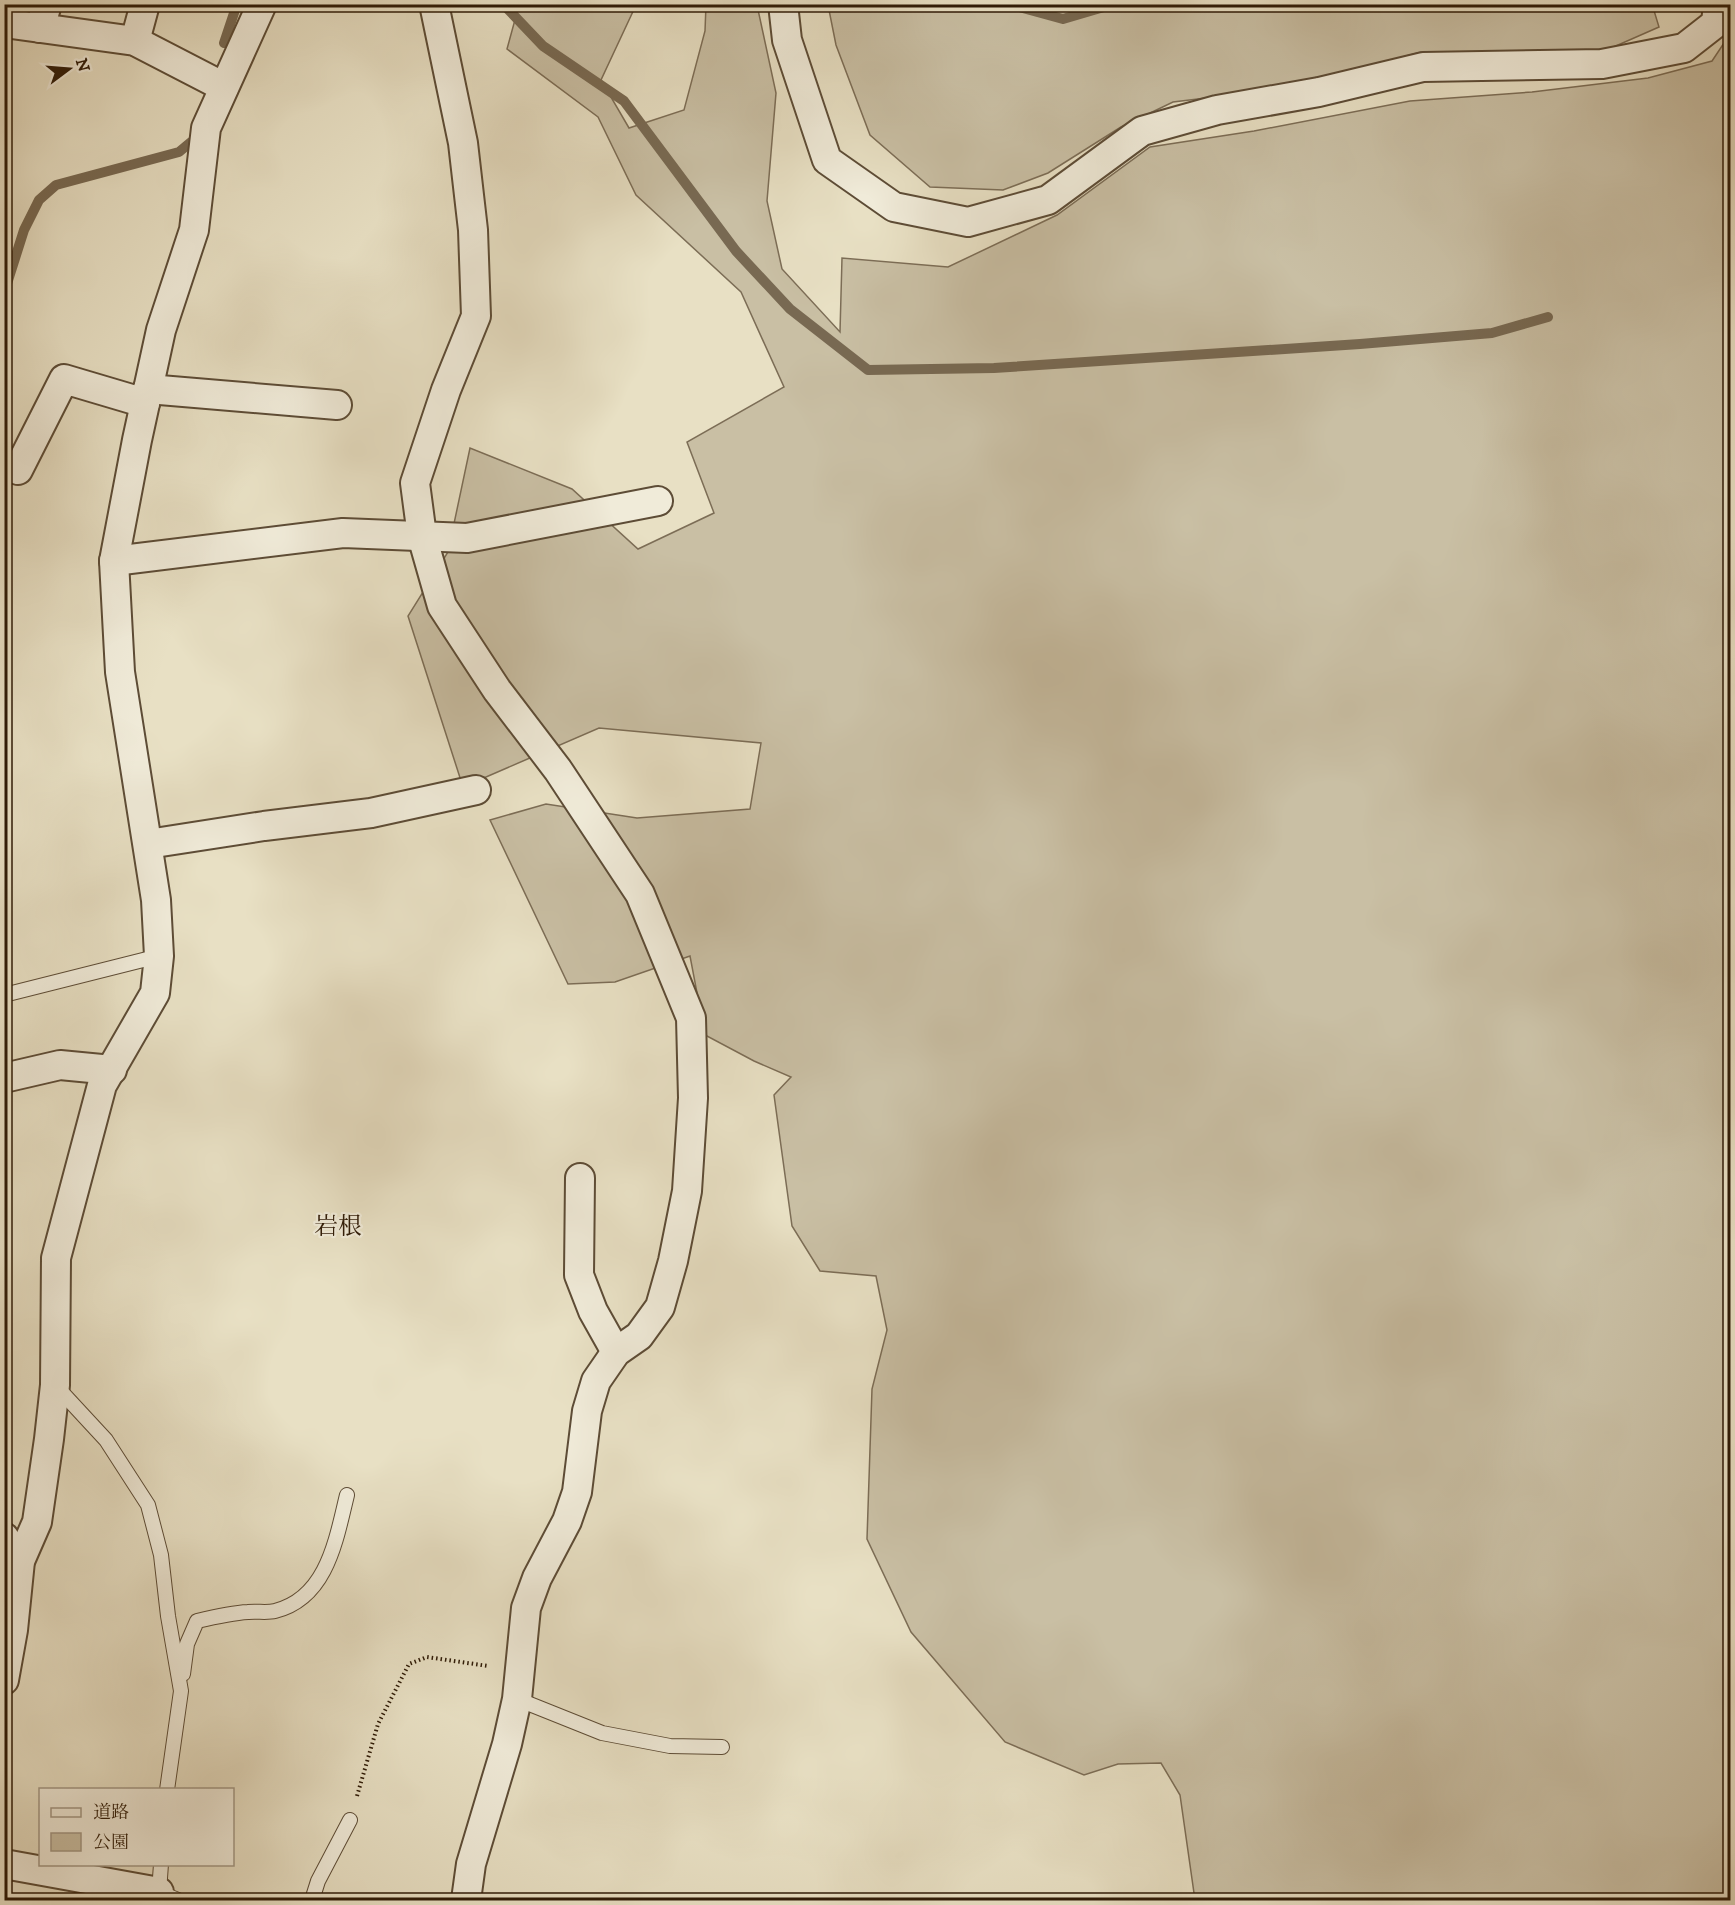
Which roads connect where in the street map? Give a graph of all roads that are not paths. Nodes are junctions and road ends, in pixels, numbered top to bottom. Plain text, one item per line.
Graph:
1 (145, 4) edge
2 (262, 4) edge
3 (434, 4) edge
4 (783, 4) edge
5 (1718, 4) edge
6 (44, 16) edge
7 (4, 23) edge
8 (135, 41) junction
9 (224, 87) junction
10 (147, 396) junction
11 (337, 405) dead end
12 (4, 465) edge
13 (658, 501) dead end
14 (422, 536) junction
15 (114, 561) junction
16 (476, 790) dead end
17 (148, 844) junction
18 (159, 956) junction
19 (4, 995) edge
20 (112, 1070) junction
21 (4, 1078) edge
22 (580, 1178) dead end
23 (616, 1352) junction
24 (55, 1385) junction
25 (346, 1495) dead end
26 (4, 1537) edge
27 (20, 1561) junction
28 (4, 1680) edge
29 (181, 1691) junction
30 (517, 1699) junction
31 (722, 1747) dead end
32 (167, 1788) edge
33 (350, 1820) road end
34 (4, 1864) edge
35 (166, 1886) edge
36 (312, 1900) edge
37 (466, 1900) edge

1 - 8 street
2 - 9 street
3 - 14 street
4 - 5 street
6 - 7 street
6 - 8 street
8 - 9 street
9 - 10 street
10 - 11 street
10 - 12 street
10 - 15 street
13 - 14 street
14 - 15 street
14 - 23 street
15 - 17 street
16 - 17 street
17 - 18 street
18 - 19 lane
18 - 20 street
20 - 21 street
20 - 24 street
22 - 23 street
23 - 30 street
24 - 27 street
24 - 29 lane
25 - 29 lane
26 - 27 street
27 - 28 street
29 - 32 lane
30 - 31 lane
30 - 37 street
33 - 36 lane
34 - 35 street

